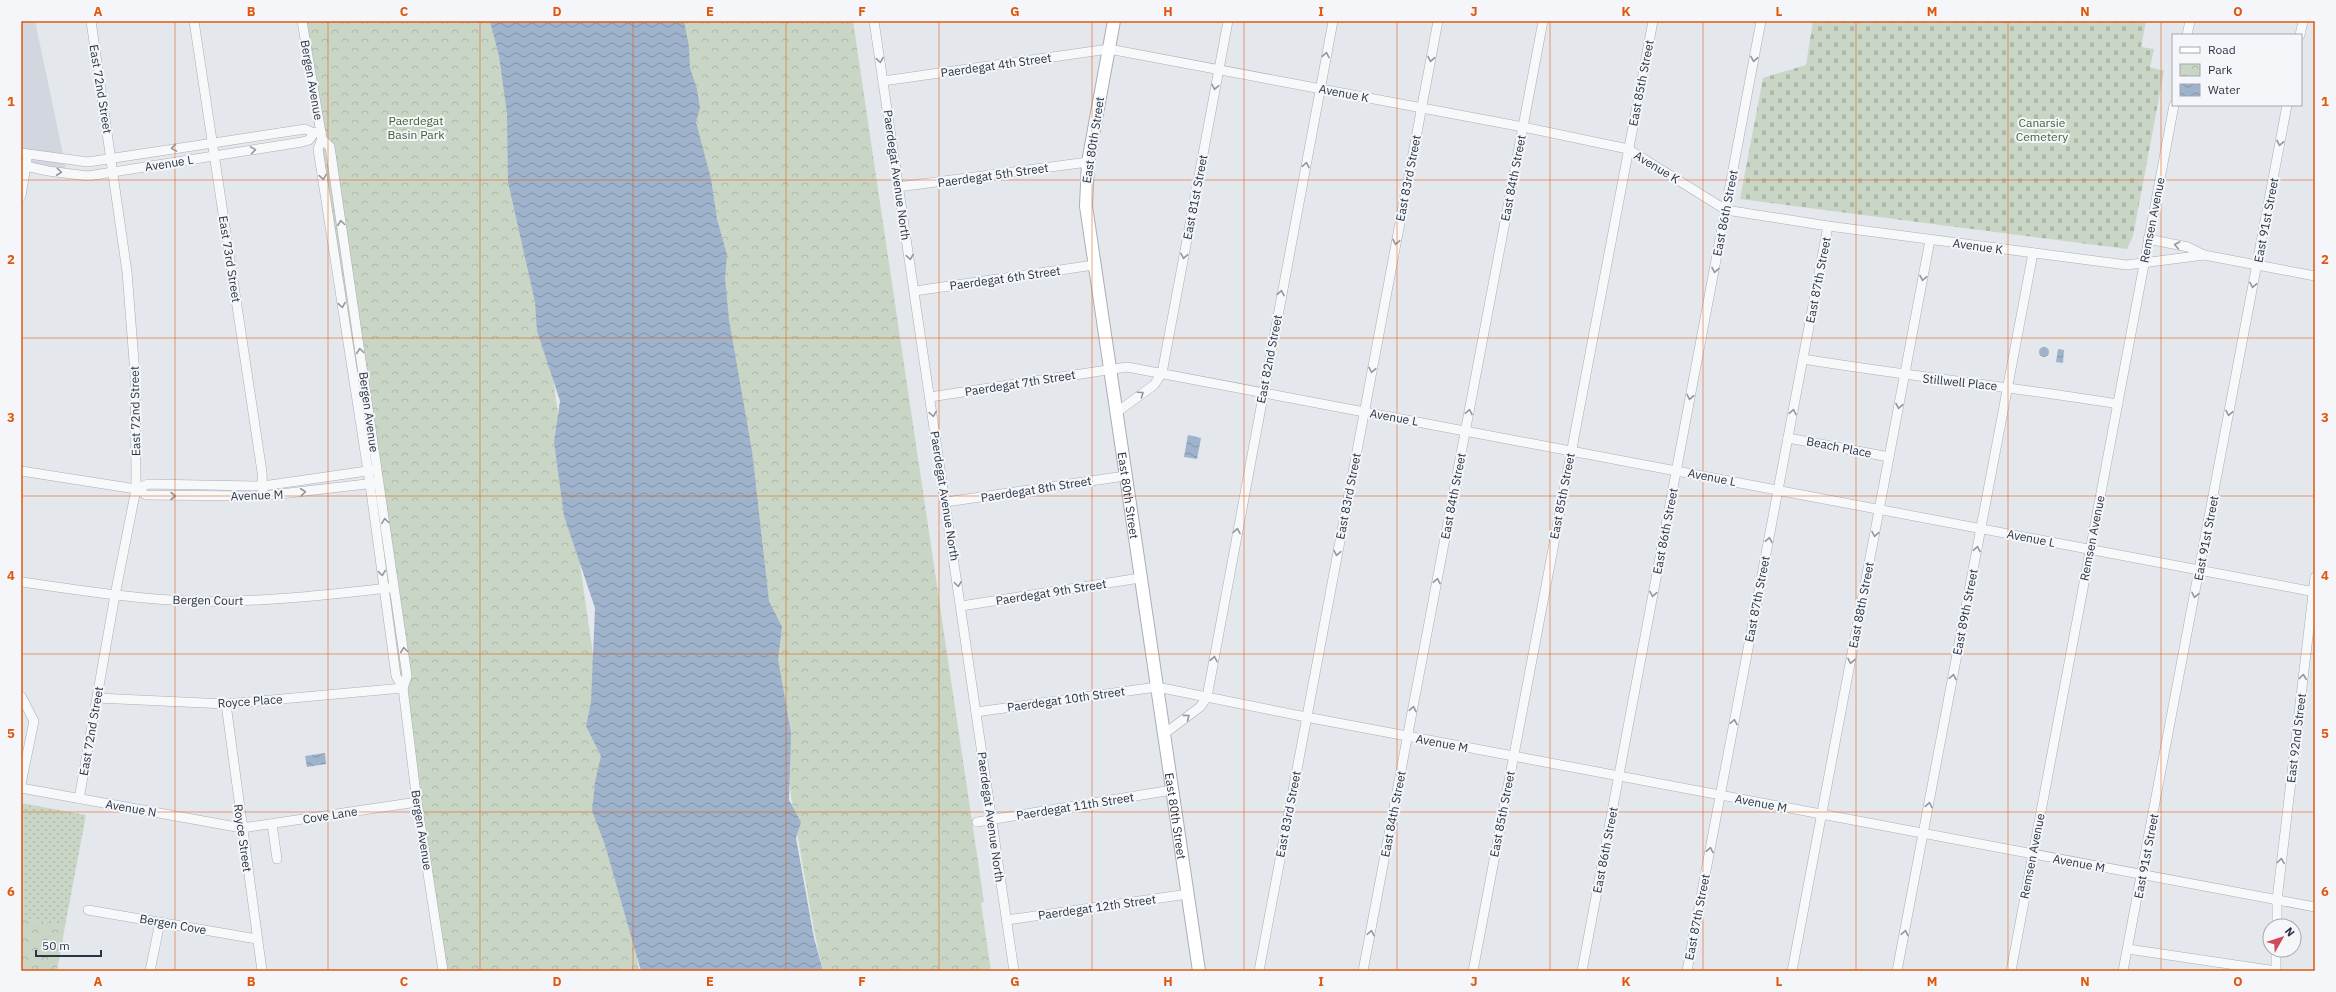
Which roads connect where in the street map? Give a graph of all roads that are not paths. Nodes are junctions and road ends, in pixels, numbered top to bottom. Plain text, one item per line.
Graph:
1 (90, 21) edge
2 (194, 21) edge
3 (302, 21) edge
4 (874, 21) edge
5 (1114, 21) edge
6 (1228, 21) edge
7 (1333, 21) edge
8 (1438, 21) edge
9 (1543, 21) edge
10 (1653, 21) edge
11 (1761, 21) edge
12 (2190, 21) edge
13 (2303, 21) edge
14 (2187, 34) edge
15 (2300, 34) edge
16 (1108, 49) junction
17 (1218, 69) junction
18 (884, 81) junction
19 (1320, 89) junction
20 (2174, 106) edge
21 (2288, 106) edge
22 (1422, 108) junction
23 (1523, 127) junction
24 (319, 135) junction
25 (213, 142) junction
26 (1628, 149) junction
27 (25, 154) edge
28 (214, 156) junction
29 (111, 159) junction
30 (1088, 162) junction
31 (24, 165) edge
32 (113, 172) junction
33 (898, 187) junction
34 (21, 196) edge
35 (1726, 210) junction
36 (1828, 226) junction
37 (2148, 239) junction
38 (1930, 240) junction
39 (2033, 253) junction
40 (2204, 255) junction
41 (2144, 262) junction
42 (1094, 265) junction
43 (2257, 266) junction
44 (2315, 276) edge
45 (915, 291) junction
46 (1803, 359) junction
47 (1110, 369) junction
48 (1162, 373) junction
49 (1905, 375) junction
50 (2007, 387) junction
51 (1263, 392) junction
52 (930, 397) junction
53 (2118, 404) junction
54 (1364, 411) junction
55 (1117, 412) junction
56 (1466, 430) junction
57 (1788, 438) junction
58 (1571, 450) junction
59 (1889, 457) junction
60 (378, 469) junction
61 (1677, 470) junction
62 (21, 471) edge
63 (368, 471) junction
64 (1126, 476) junction
65 (380, 482) junction
66 (370, 484) junction
67 (263, 486) junction
68 (136, 489) junction
69 (1778, 489) junction
70 (263, 496) junction
71 (946, 502) junction
72 (1879, 510) junction
73 (1981, 529) junction
74 (2090, 550) junction
75 (2200, 570) junction
76 (2315, 577) edge
77 (1140, 578) junction
78 (22, 582) edge
79 (395, 587) junction
80 (384, 588) junction
81 (2314, 592) edge
82 (114, 595) junction
83 (961, 606) junction
84 (1157, 687) junction
85 (403, 688) junction
86 (21, 696) edge
87 (1207, 697) junction
88 (97, 698) junction
89 (226, 704) junction
90 (976, 712) junction
91 (1306, 717) junction
92 (1164, 734) junction
93 (1408, 736) junction
94 (1513, 756) junction
95 (1619, 776) junction
96 (21, 784) edge
97 (21, 788) edge
98 (1172, 790) junction
99 (1720, 795) junction
100 (79, 799) junction
101 (417, 802) junction
102 (1822, 814) junction
103 (992, 820) junction
104 (977, 822) dead end
105 (272, 824) junction
106 (242, 828) junction
107 (1923, 833) junction
108 (2033, 854) junction
109 (277, 859) dead end
110 (2142, 875) junction
111 (1188, 894) junction
112 (2277, 900) junction
113 (2315, 907) edge
114 (88, 910) dead end
115 (2276, 918) edge
116 (1007, 920) junction
117 (160, 922) junction
118 (257, 939) junction
119 (2128, 949) junction
120 (2276, 958) edge
121 (150, 971) edge
122 (262, 971) edge
123 (443, 971) edge
124 (1014, 971) edge
125 (1200, 971) edge
126 (1259, 971) edge
127 (1363, 971) edge
128 (1473, 971) edge
129 (1582, 971) edge
130 (1687, 971) edge
131 (1792, 971) edge
132 (1897, 971) edge
133 (2011, 971) edge
134 (2123, 971) edge
135 (2276, 971) edge

1 - 29 street, East 72nd Street
2 - 25 street, East 73rd Street
3 - 24 street, Bergen Avenue
4 -> 18 street, Paerdegat Avenue North
5 - 16 street, East 80th Street
6 - 17 street, East 81st Street
19 -> 7 street, East 82nd Street
8 -> 22 street, East 83rd Street
9 - 23 street, East 84th Street
10 - 26 street, East 85th Street
11 -> 35 street, East 86th Street
12 - 14 street
13 - 15 street
16 - 17 street, Avenue K
16 - 18 street, Paerdegat 4th Street
16 - 30 street, East 80th Street
17 - 19 street, Avenue K
17 -> 48 street, East 81st Street
18 - 33 street, Paerdegat Avenue North
19 - 22 street, Avenue K
51 -> 19 street, East 82nd Street
20 - 37 street, Remsen Avenue
21 -> 43 street, East 91st Street
22 - 23 street, Avenue K
22 -> 54 street, East 83rd Street
23 - 26 street, Avenue K
56 -> 23 street, East 84th Street
24 - 25 street, Avenue L
28 -> 24 street, Avenue L
60 -> 24 street, Bergen Avenue
24 -> 63 street, Bergen Avenue
25 - 28 street, East 73rd Street
25 -> 29 street, Avenue L
26 - 35 street, Avenue K
26 - 58 street, East 85th Street
27 - 29 street, Avenue L
27 - 31 street
28 - 32 street, Avenue L
28 - 67 street, East 73rd Street
29 - 32 street, East 72nd Street
30 - 33 street, Paerdegat 5th Street
30 - 42 street, East 80th Street
31 -> 32 street, Avenue L
31 - 34 street
32 - 68 street, East 72nd Street
33 -> 45 street, Paerdegat Avenue North
35 - 36 street, Avenue K
35 -> 61 street, East 86th Street
36 - 38 street, Avenue K
36 - 46 street, East 87th Street
40 -> 37 street, Avenue K
37 - 41 street, Remsen Avenue
38 - 39 street, Avenue K
38 -> 49 street, East 88th Street
39 - 41 street, Avenue K
39 - 50 street, East 89th Street
40 - 41 street, Avenue K
40 - 43 street, Avenue K
41 - 53 street, Remsen Avenue
42 - 45 street, Paerdegat 6th Street
42 - 47 street, East 80th Street
43 - 44 street, Avenue K
43 -> 75 street, East 91st Street
45 - 52 street, Paerdegat Avenue North
46 - 49 street, Stillwell Place
57 -> 46 street, East 87th Street
47 - 48 street, Avenue L
47 - 52 street, Paerdegat 7th Street
47 - 55 street, East 80th Street
48 - 51 street, Avenue L
55 -> 48 street
49 - 50 street, Stillwell Place
49 -> 59 street, East 88th Street
50 - 53 street, Stillwell Place
50 - 73 street, East 89th Street
51 - 54 street, Avenue L
87 -> 51 street, East 82nd Street
52 -> 71 street, Paerdegat Avenue North
53 - 74 street, Remsen Avenue
54 - 56 street, Avenue L
54 -> 91 street, East 83rd Street
55 - 64 street, East 80th Street
56 - 58 street, Avenue L
93 -> 56 street, East 84th Street
57 - 59 street, Beach Place
57 - 69 street, East 87th Street
58 - 61 street, Avenue L
58 - 94 street, East 85th Street
59 - 72 street, East 88th Street
60 - 63 street, Avenue M
60 - 65 street, Bergen Avenue
61 - 69 street, Avenue L
61 -> 95 street, East 86th Street
62 - 68 street, Avenue M
63 - 66 street, Bergen Avenue
63 - 67 street, Avenue M
64 - 71 street, Paerdegat 8th Street
64 - 77 street, East 80th Street
65 - 66 street, Avenue M
79 -> 65 street, Bergen Avenue
70 -> 66 street, Avenue M
66 -> 80 street, Bergen Avenue
67 - 68 street, Avenue M
67 - 70 street, East 73rd Street
68 -> 70 street, Avenue M
68 - 82 street, East 72nd Street
69 - 72 street, Avenue L
99 -> 69 street, East 87th Street
71 -> 83 street, Paerdegat Avenue North
72 - 73 street, Avenue L
72 -> 102 street, East 88th Street
73 - 74 street, Avenue L
107 -> 73 street, East 89th Street
74 - 75 street, Avenue L
74 - 108 street, Remsen Avenue
75 - 81 street, Avenue L
75 -> 110 street, East 91st Street
76 - 81 street, East 92nd Street
77 - 83 street, Paerdegat 9th Street
77 - 84 street, East 80th Street
78 - 82 street, Bergen Court
79 - 80 street, Bergen Court
85 -> 79 street, Bergen Avenue
80 - 82 street, Bergen Court
80 - 85 street, Bergen Avenue
112 -> 81 street, East 92nd Street
82 - 88 street, East 72nd Street
83 - 90 street, Paerdegat Avenue North
84 - 87 street, Avenue M
84 - 90 street, Paerdegat 10th Street
84 - 92 street, East 80th Street
85 - 89 street, Royce Place
85 - 101 street, Bergen Avenue
86 - 96 street
87 - 91 street, Avenue M
92 -> 87 street
88 - 89 street, Royce Place
88 - 100 street, East 72nd Street
89 - 106 street, Royce Street
90 - 103 street, Paerdegat Avenue North
91 - 93 street, Avenue M
91 - 126 street, East 83rd Street
92 - 98 street, East 80th Street
93 - 94 street, Avenue M
127 -> 93 street, East 84th Street
94 - 95 street, Avenue M
94 - 128 street, East 85th Street
95 - 99 street, Avenue M
95 - 129 street, East 86th Street
97 - 100 street, Avenue N
98 - 103 street, Paerdegat 11th Street
98 - 111 street, East 80th Street
99 - 102 street, Avenue M
130 -> 99 street, East 87th Street
100 - 106 street, Avenue N
101 - 105 street, Cove Lane
101 - 123 street, Bergen Avenue
102 - 107 street, Avenue M
102 - 131 street, East 88th Street
103 - 104 street, Paerdegat 11th Street
103 - 116 street, Paerdegat Avenue North
105 - 106 street, Cove Lane
105 - 109 street
106 - 118 street, Royce Street
107 - 108 street, Avenue M
132 -> 107 street, East 89th Street
108 - 110 street, Avenue M
108 - 133 street, Remsen Avenue
110 - 112 street, Avenue M
110 - 119 street, East 91st Street
111 - 116 street, Paerdegat 12th Street
111 - 125 street, East 80th Street
112 - 113 street, Avenue M
112 - 115 street, East 92nd Street
114 - 117 street, Bergen Cove
116 - 124 street, Paerdegat Avenue North
117 - 118 street, Bergen Cove
117 - 121 street
118 - 122 street, Royce Street
119 - 134 street, East 91st Street
119 - 135 street
120 - 135 street

